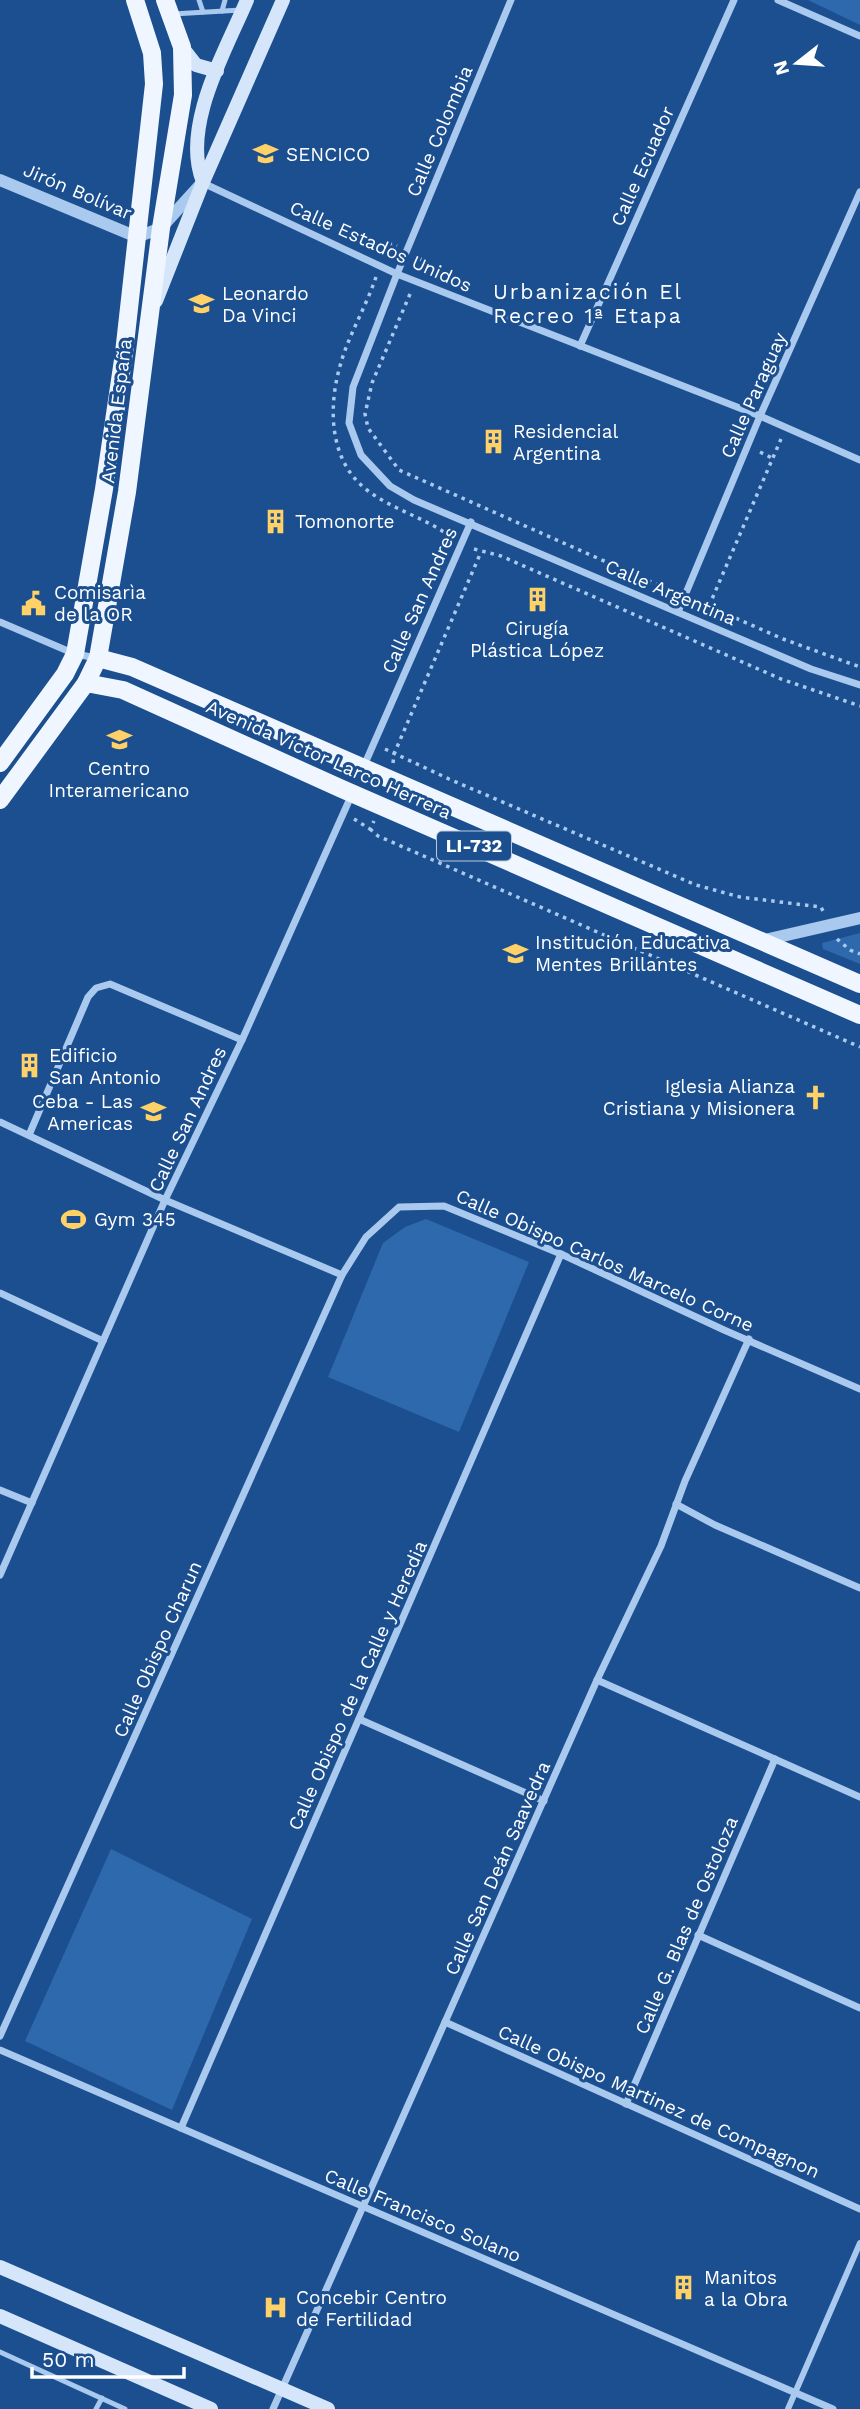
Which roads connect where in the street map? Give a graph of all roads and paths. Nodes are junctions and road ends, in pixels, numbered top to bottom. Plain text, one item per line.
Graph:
1 (135, 0) edge
2 (199, 0) edge
3 (225, 0) edge
4 (283, 0) edge
5 (511, 0) edge
6 (734, 0) edge
7 (778, 0) edge
8 (245, 5) edge
9 (167, 7) edge
10 (222, 11) junction
11 (203, 12) junction
12 (860, 36) edge
13 (182, 47) junction
14 (217, 71) junction
15 (0, 180) edge
16 (203, 183) junction
17 (860, 192) edge
18 (161, 228) junction
19 (136, 237) junction
20 (407, 251) junction
21 (380, 266) junction
22 (397, 274) junction
23 (416, 281) junction
24 (150, 315) junction
25 (580, 345) junction
26 (760, 416) junction
27 (786, 428) junction
28 (860, 460) edge
29 (471, 522) junction
30 (452, 537) dead end
31 (684, 595) junction
32 (709, 606) junction
33 (678, 612) junction
34 (0, 622) edge
35 (709, 625) junction
36 (75, 654) junction
37 (98, 658) junction
38 (860, 667) edge
39 (86, 682) junction
40 (860, 685) edge
41 (860, 706) edge
42 (394, 754) junction
43 (0, 762) edge
44 (363, 768) junction
45 (392, 781) junction
46 (353, 793) junction
47 (0, 800) edge
48 (370, 829) dead end
49 (860, 918) edge
50 (828, 925) junction
51 (758, 941) junction
52 (860, 954) edge
53 (860, 984) edge
54 (860, 1015) edge
55 (242, 1040) junction
56 (860, 1047) edge
57 (0, 1122) edge
58 (29, 1135) junction
59 (165, 1200) junction
60 (561, 1254) junction
61 (342, 1275) junction
62 (0, 1293) edge
63 (749, 1339) junction
64 (103, 1341) junction
65 (860, 1390) edge
66 (0, 1490) edge
67 (32, 1503) junction
68 (676, 1504) junction
69 (0, 1575) edge
70 (860, 1588) edge
71 (597, 1680) junction
72 (359, 1719) junction
73 (775, 1759) junction
74 (860, 1797) edge
75 (544, 1801) junction
76 (698, 1935) junction
77 (860, 2008) edge
78 (445, 2022) junction
79 (0, 2036) edge
80 (0, 2050) edge
81 (626, 2104) junction
82 (181, 2128) junction
83 (363, 2207) junction
84 (860, 2209) edge
85 (860, 2244) edge
86 (0, 2267) edge
87 (0, 2316) edge
88 (0, 2353) edge
89 (282, 2389) junction
90 (795, 2393) junction
91 (102, 2398) junction
92 (96, 2409) edge
93 (125, 2409) edge
94 (211, 2409) edge
95 (273, 2409) edge
96 (328, 2409) edge
97 (788, 2409) edge
98 (833, 2409) edge

1 - 19 main road, Avenida España
2 - 11 lane
3 - 10 lane
4 - 16 main road
5 - 20 street, Calle Colombia
6 - 25 street, Calle Ecuador
7 - 12 street
8 - 10 lane
8 - 14 main road
9 - 11 lane
9 - 13 main road, Avenida España
10 - 11 lane
13 - 14 main road
13 - 18 main road, Avenida España
14 - 16 main road
15 - 19 street, Jirón Bolívar
16 - 18 street, Jirón Bolívar
16 - 21 street, Calle Estados Unidos
16 - 24 main road
17 - 26 street, Calle Paraguay
18 - 19 street, Jirón Bolívar
18 - 24 main road, Avenida España
19 - 36 main road, Avenida España
20 - 21 path
20 - 22 street, Calle Colombia
20 - 23 path
21 - 22 street, Calle Estados Unidos
21 - 30 path
22 - 23 street, Calle Estados Unidos
22 - 29 street, Calle Argentina
23 - 25 street, Calle Estados Unidos
23 - 31 path
24 - 37 main road, Avenida España
25 - 26 street, Calle Estados Unidos
26 - 27 street, Calle Estados Unidos
26 - 31 street, Calle Paraguay
27 - 28 street, Calle Estados Unidos
27 - 32 path
29 - 33 street, Calle Argentina
29 - 44 street, Calle San Andres
31 - 32 path
31 - 33 street, Calle Paraguay
32 - 35 path
32 - 38 path
33 - 35 street, Calle Argentina
34 - 36 street
35 - 40 street, Calle Argentina
36 - 37 street
36 - 43 main road, Avenida España
37 - 39 main road, Avenida España
37 - 44 main road, Avenida Víctor Larco Herrera / LI-732
39 - 46 main road, Avenida Víctor Larco Herrera / LI-732
39 - 47 main road, Avenida España
41 - 42 path
42 - 45 path
42 - 50 path
44 - 45 main road, Avenida Víctor Larco Herrera / LI-732
45 - 51 main road, Avenida Víctor Larco Herrera / LI-732
46 - 54 main road, Avenida Víctor Larco Herrera / LI-732
46 - 55 street, Calle San Andres
48 - 56 path
49 - 50 street
50 - 51 street
50 - 52 path
51 - 53 main road, Avenida Víctor Larco Herrera / LI-732
55 - 58 street
55 - 59 street, Calle San Andres
57 - 58 street
58 - 59 street
59 - 61 street
59 - 64 street, Calle San Andres
60 - 61 street, Calle Obispo Carlos Marcelo Corne
60 - 63 street, Calle Obispo Carlos Marcelo Corne
60 - 72 street, Calle Obispo de la Calle y Heredia
61 - 79 street, Calle Obispo Charun
62 - 64 street
63 - 65 street, Calle Obispo Carlos Marcelo Corne
63 - 68 street, Calle San Deán Saavedra
64 - 67 street, Calle San Andres
66 - 67 street
67 - 69 street, Calle San Andres
68 - 70 street
68 - 71 street, Calle San Deán Saavedra
71 - 73 street
71 - 75 street, Calle San Deán Saavedra
72 - 75 street
72 - 82 street, Calle Obispo de la Calle y Heredia
73 - 74 street
73 - 76 street, Calle G. Blas de Ostoloza
75 - 78 street, Calle San Deán Saavedra
76 - 77 street
76 - 81 street, Calle G. Blas de Ostoloza
78 - 81 street, Calle Obispo Martinez de Compagnon
78 - 83 street, Calle San Deán Saavedra
80 - 82 street, Calle Francisco Solano
81 - 84 street, Calle Obispo Martinez de Compagnon
82 - 83 street, Calle Francisco Solano
83 - 89 street, Calle San Deán Saavedra
83 - 90 street, Calle Francisco Solano
85 - 90 street
86 - 89 main road
87 - 94 main road
88 - 91 lane
89 - 95 street, Calle San Deán Saavedra
89 - 96 main road
90 - 97 street
90 - 98 street, Calle Francisco Solano
91 - 92 lane
91 - 93 lane

